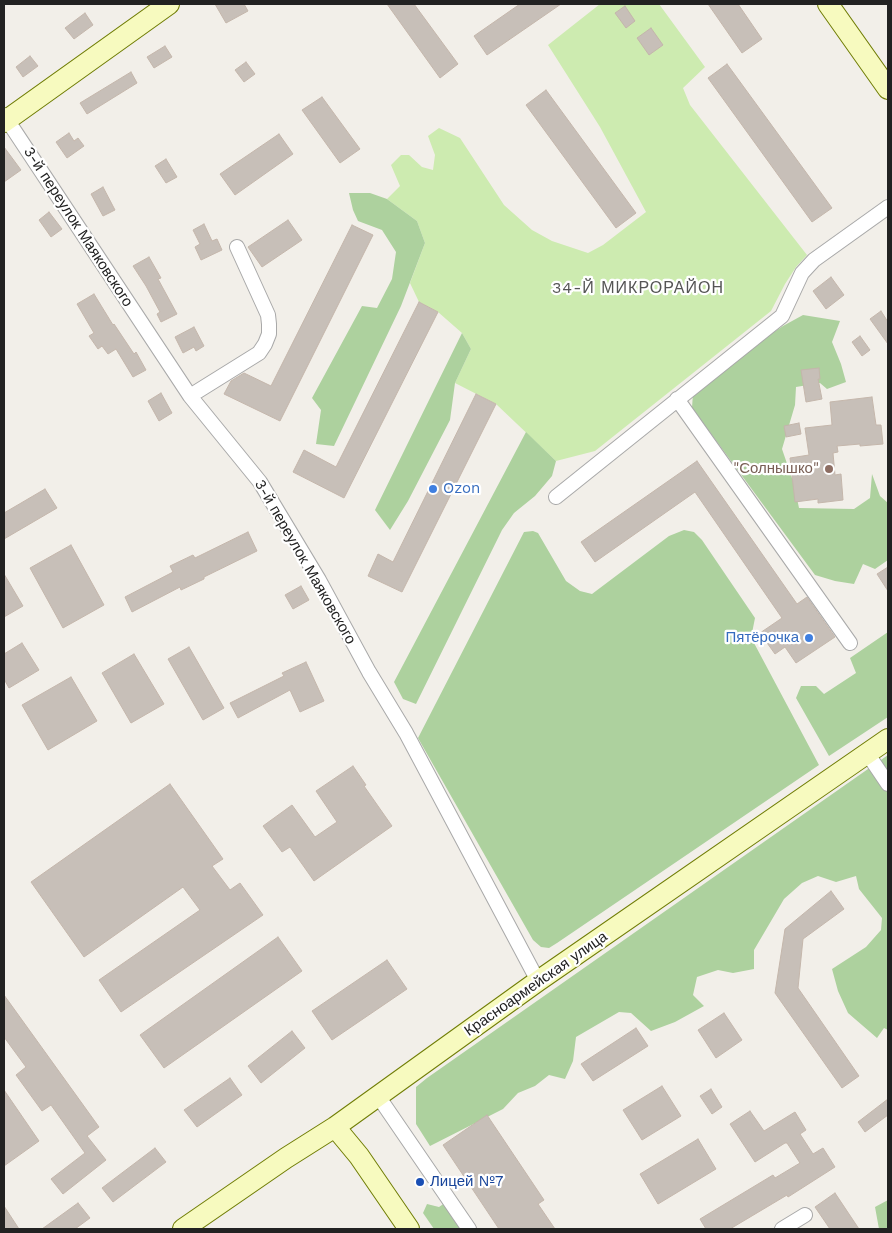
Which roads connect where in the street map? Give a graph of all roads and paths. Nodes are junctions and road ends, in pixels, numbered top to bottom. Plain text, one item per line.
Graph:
1 (169, 4) edge
2 (828, 4) edge
3 (888, 89) edge
4 (5, 118) edge
5 (888, 207) edge
6 (237, 247) dead end
7 (190, 396) junction
8 (677, 399) junction
9 (556, 497) dead end
10 (850, 643) dead end
11 (888, 739) edge
12 (867, 754) junction
13 (888, 784) edge
14 (538, 981) junction
15 (378, 1096) junction
16 (335, 1126) junction
17 (804, 1215) dead end
18 (183, 1229) edge
19 (409, 1229) edge
20 (469, 1229) edge
21 (782, 1229) edge

1 - 4 main road
2 - 3 main road
4 - 7 street, 3-й переулок Маяковского
5 - 8 street
6 - 7 street
7 - 14 street, 3-й переулок Маяковского
8 - 9 street
8 - 10 street
11 - 12 main road, Красноармейская улица
12 - 13 street
12 - 14 main road, Красноармейская улица
14 - 15 main road, Красноармейская улица
15 - 16 main road, Красноармейская улица
15 - 20 street
16 - 18 main road, Красноармейская улица
16 - 19 main road
17 - 21 street

